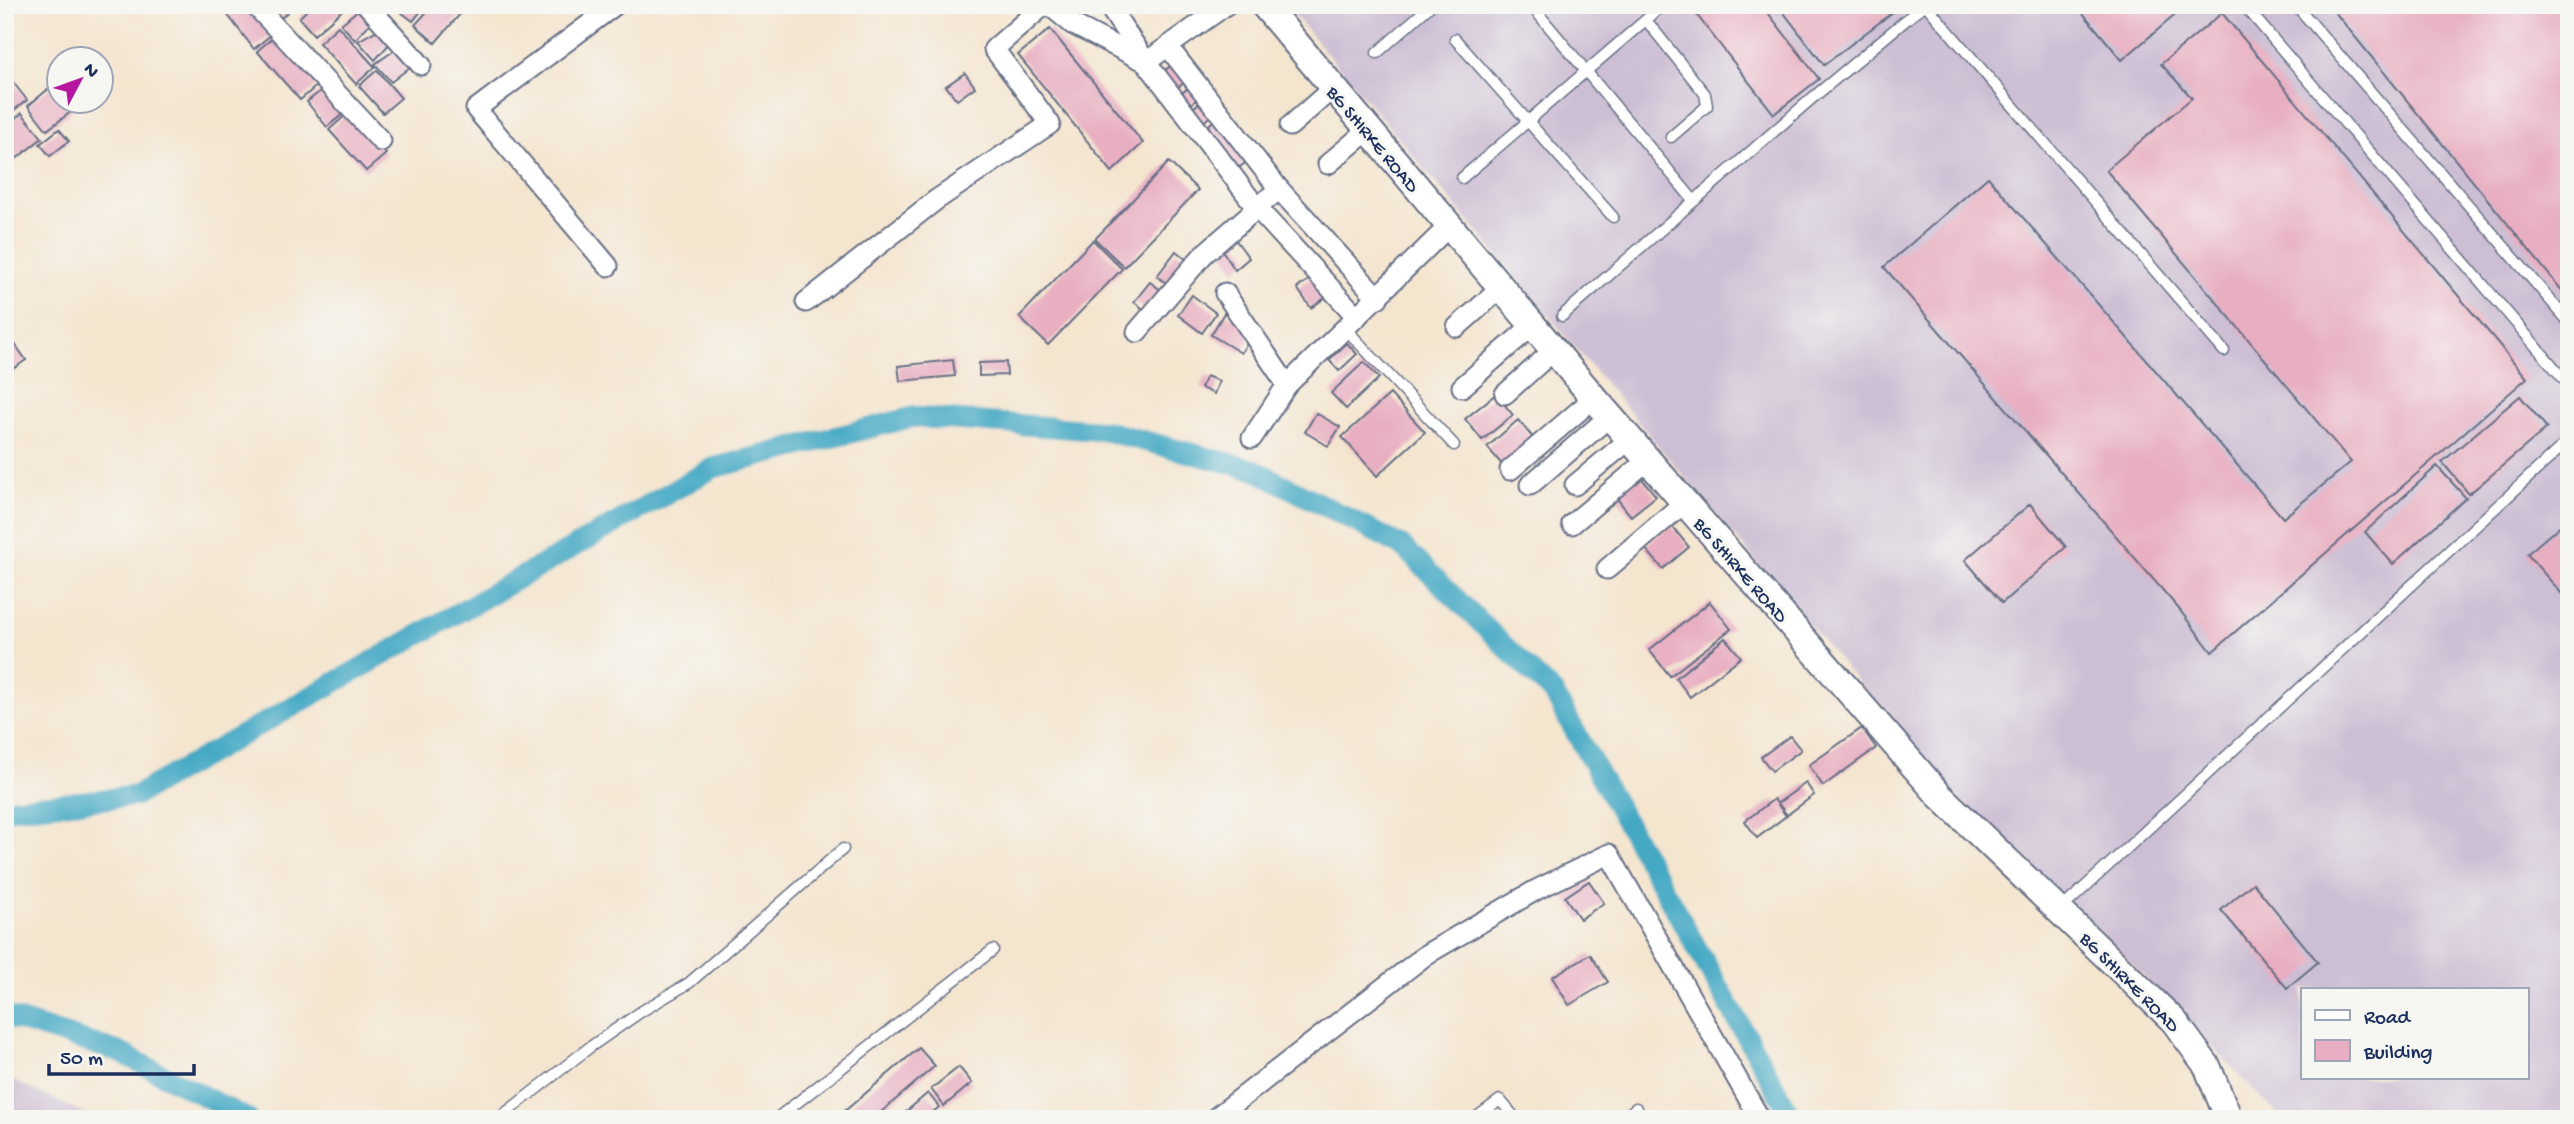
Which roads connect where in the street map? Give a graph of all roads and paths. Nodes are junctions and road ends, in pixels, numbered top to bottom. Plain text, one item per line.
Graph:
1 (255, 5) edge
2 (367, 5) edge
3 (615, 5) edge
4 (1046, 5) edge
5 (1108, 5) edge
6 (1226, 5) edge
7 (1264, 5) edge
8 (1431, 5) edge
9 (1531, 5) edge
10 (1663, 5) edge
11 (1925, 5) edge
12 (2244, 5) edge
13 (2296, 5) edge
14 (1646, 20) junction
15 (1455, 39) dead end
16 (1169, 48) junction
17 (1377, 53) dead end
18 (1146, 62) junction
19 (421, 65) dead end
20 (1587, 72) junction
21 (1333, 88) junction
22 (1528, 122) junction
23 (1290, 126) dead end
24 (1368, 130) junction
25 (1671, 137) dead end
26 (382, 141) dead end
27 (1328, 164) dead end
28 (1462, 178) dead end
29 (1279, 188) junction
30 (1694, 201) junction
31 (1257, 208) junction
32 (1613, 217) dead end
33 (1448, 227) junction
34 (608, 266) dead end
35 (1501, 288) junction
36 (1225, 293) dead end
37 (1378, 299) junction
38 (806, 302) dead end
39 (1562, 316) dead end
40 (1351, 322) junction
41 (2569, 322) edge
42 (1533, 325) junction
43 (1457, 327) dead end
44 (1137, 331) dead end
45 (1554, 350) junction
46 (2224, 351) dead end
47 (1287, 385) junction
48 (2569, 386) edge
49 (1462, 387) dead end
50 (1505, 394) dead end
51 (1602, 407) junction
52 (1252, 438) dead end
53 (1630, 439) junction
54 (2569, 440) edge
55 (1454, 445) dead end
56 (1648, 460) junction
57 (1510, 470) dead end
58 (1530, 485) dead end
59 (1575, 485) dead end
60 (1685, 502) junction
61 (1572, 524) dead end
62 (1607, 569) dead end
63 (844, 849) dead end
64 (2060, 910) junction
65 (993, 950) dead end
66 (2229, 1118) edge
67 (498, 1119) edge
68 (776, 1119) edge
69 (1214, 1119) edge
70 (1474, 1119) edge
71 (1517, 1119) edge
72 (1622, 1119) edge
73 (1644, 1119) edge
74 (1760, 1119) edge

1 - 26 street
2 - 19 street
3 - 34 street
4 - 18 street
4 - 38 street
5 - 18 street
6 - 16 street
7 - 21 street, BG SHIRKE ROAD
8 - 17 lane
9 - 20 lane
10 - 14 lane
11 - 30 lane
11 - 46 lane
12 - 48 lane
13 - 41 lane
14 - 20 lane
14 - 25 lane
15 - 22 lane
16 - 18 street
16 - 29 street
18 - 31 street
20 - 22 lane
20 - 30 lane
21 - 23 street
21 - 24 street, BG SHIRKE ROAD
22 - 28 lane
22 - 32 lane
24 - 27 street
24 - 33 street, BG SHIRKE ROAD
29 - 31 street
29 - 37 street
30 - 39 lane
31 - 40 street
31 - 44 street
33 - 35 street, BG SHIRKE ROAD
33 - 37 street
35 - 42 street, BG SHIRKE ROAD
35 - 43 street
36 - 47 street
37 - 40 street
40 - 47 street
40 - 55 lane
42 - 45 street, BG SHIRKE ROAD
42 - 49 street
45 - 50 street
45 - 51 street, BG SHIRKE ROAD
47 - 52 street
51 - 53 street, BG SHIRKE ROAD
51 - 57 street
51 - 58 street
53 - 56 street, BG SHIRKE ROAD
53 - 59 street
54 - 64 lane
56 - 60 street, BG SHIRKE ROAD
56 - 61 street
60 - 62 street
60 - 64 street, BG SHIRKE ROAD
63 - 67 lane
64 - 66 street, BG SHIRKE ROAD
65 - 68 lane
69 - 74 street
70 - 71 lane
72 - 73 lane

